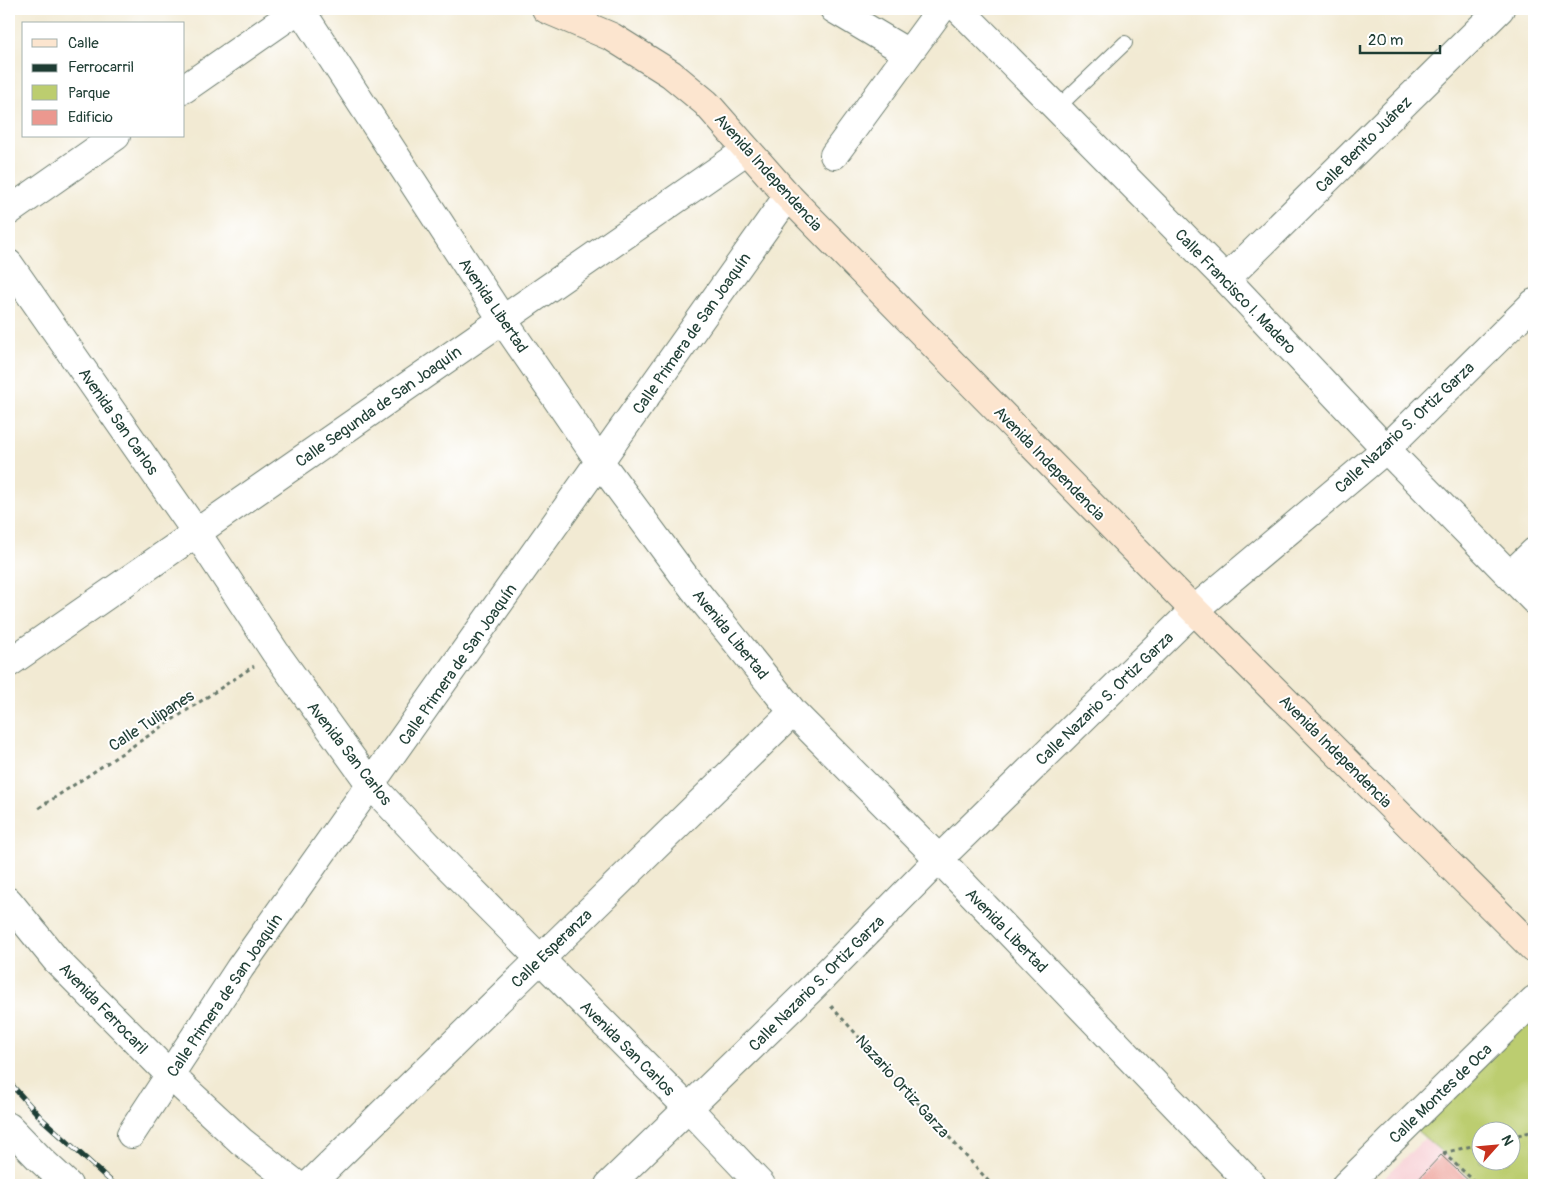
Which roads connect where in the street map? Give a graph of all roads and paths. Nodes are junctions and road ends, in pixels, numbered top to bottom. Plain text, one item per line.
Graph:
1 (300, 9) edge
2 (546, 9) edge
3 (834, 9) edge
4 (941, 9) edge
5 (959, 9) edge
6 (1500, 9) edge
7 (1124, 43) dead end
8 (908, 53) junction
9 (185, 88) edge
10 (1057, 108) junction
11 (113, 138) edge
12 (747, 150) junction
13 (834, 155) dead end
14 (788, 196) junction
15 (9, 211) edge
16 (9, 264) edge
17 (1226, 278) junction
18 (1534, 303) edge
19 (502, 319) junction
20 (1386, 449) junction
21 (600, 462) junction
22 (196, 532) junction
23 (1534, 552) edge
24 (1510, 575) junction
25 (1534, 600) edge
26 (1194, 610) junction
27 (275, 652) junction
28 (9, 662) edge
29 (793, 712) junction
30 (371, 785) junction
31 (40, 808) dead end
32 (939, 859) junction
33 (9, 902) edge
34 (1534, 949) edge
35 (540, 959) junction
36 (814, 987) junction
37 (1534, 1000) edge
38 (170, 1076) junction
39 (688, 1108) junction
40 (9, 1128) edge
41 (1534, 1131) edge
42 (131, 1134) dead end
43 (1520, 1134) edge
44 (1470, 1146) edge
45 (68, 1185) edge
46 (297, 1185) edge
47 (309, 1185) edge
48 (608, 1185) edge
49 (761, 1185) edge
50 (992, 1185) edge
51 (1252, 1185) edge
52 (1346, 1185) edge
53 (1479, 1185) edge

1 - 9 street
1 - 19 street, Avenida Libertad
2 - 12 main road, Avenida Independencia
3 - 8 street
4 - 8 street
5 - 10 street, Calle Francisco I. Madero
6 - 17 street, Calle Benito Juárez
7 - 10 lane
8 - 13 street
10 - 17 street, Calle Francisco I. Madero
11 - 15 street
12 - 14 main road, Avenida Independencia
12 - 19 street, Calle Segunda de San Joaquín
14 - 21 street, Calle Primera de San Joaquín
14 - 26 main road, Avenida Independencia
16 - 22 street, Avenida San Carlos
17 - 20 street, Calle Francisco I. Madero
18 - 20 street, Calle Nazario S. Ortiz Garza
19 - 21 street, Avenida Libertad
19 - 22 street, Calle Segunda de San Joaquín
20 - 24 street, Calle Francisco I. Madero
20 - 26 street, Calle Nazario S. Ortiz Garza
21 - 29 street, Avenida Libertad
21 - 30 street, Calle Primera de San Joaquín
22 - 27 street, Avenida San Carlos
22 - 28 street, Calle Segunda de San Joaquín
23 - 24 street
24 - 25 street, Calle Francisco I. Madero
26 - 32 street, Calle Nazario S. Ortiz Garza
26 - 34 main road, Avenida Independencia
27 - 30 street, Avenida San Carlos
27 - 31 path, Calle Tulipanes
29 - 32 street, Avenida Libertad
29 - 35 street, Calle Esperanza
30 - 35 street, Avenida San Carlos
30 - 38 street, Calle Primera de San Joaquín
32 - 36 street, Calle Nazario S. Ortiz Garza
32 - 51 street, Avenida Libertad
33 - 38 street, Avenida Ferrocaril
35 - 39 street, Avenida San Carlos
35 - 47 street, Calle Esperanza
36 - 39 street, Calle Nazario S. Ortiz Garza
36 - 50 path, Nazario Ortiz Garza
37 - 52 street, Calle Montes de Oca
38 - 42 street, Calle Primera de San Joaquín
38 - 46 street, Avenida Ferrocaril
39 - 48 street
39 - 49 street, Avenida San Carlos
40 - 45 street
41 - 43 path
44 - 53 path

